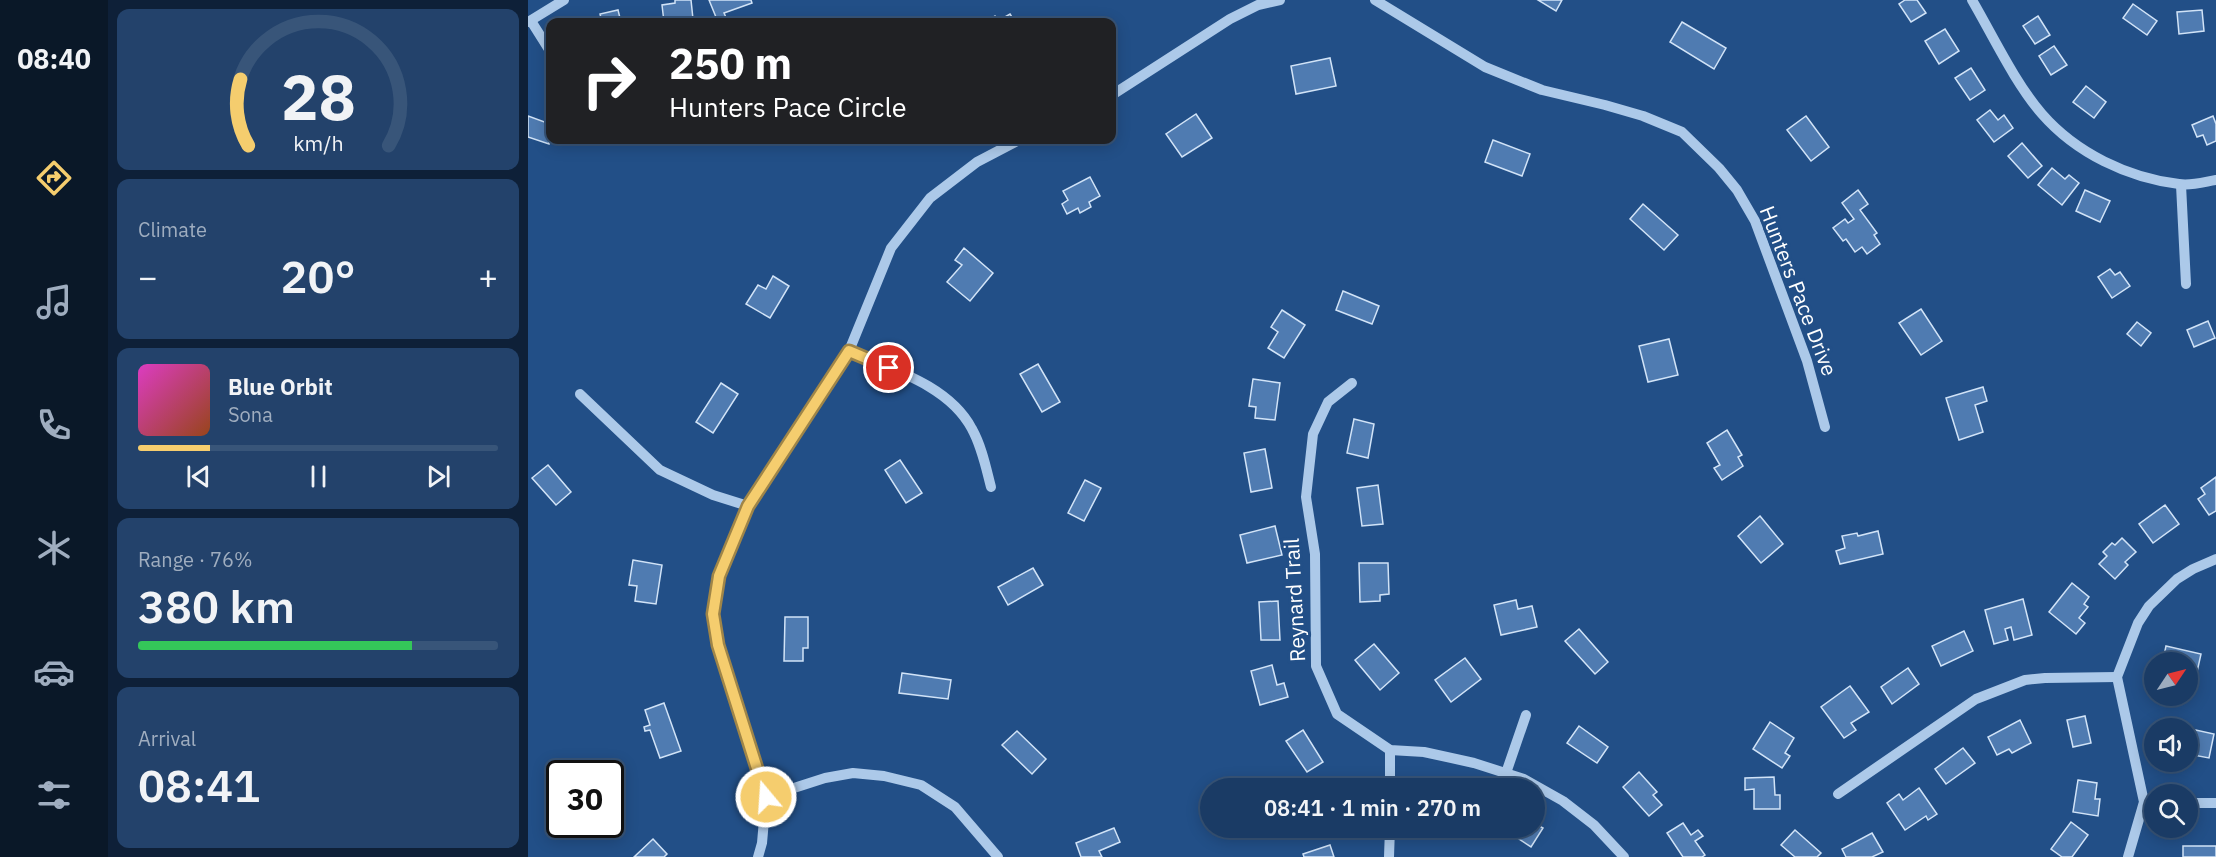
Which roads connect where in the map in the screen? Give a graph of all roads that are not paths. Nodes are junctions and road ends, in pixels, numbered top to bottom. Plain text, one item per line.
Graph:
1 (564, 0) edge
2 (1280, 0) edge
3 (1376, 0) edge
4 (1972, 0) edge
5 (530, 21) edge
6 (546, 45) edge
7 (1116, 92) edge
8 (1011, 144) edge
9 (2216, 180) edge
10 (2181, 185) junction
11 (2186, 284) dead end
12 (849, 351) junction
13 (1352, 383) dead end
14 (580, 394) dead end
15 (1825, 427) dead end
16 (991, 487) dead end
17 (748, 506) junction
18 (2216, 559) edge
19 (2117, 677) junction
20 (1526, 715) dead end
21 (1390, 750) junction
22 (1506, 772) junction
23 (1390, 778) edge
24 (2144, 784) edge
25 (1838, 794) dead end
26 (766, 797) junction
27 (2198, 803) edge
28 (2216, 803) edge
29 (2144, 815) edge
30 (1390, 838) edge
31 (758, 857) edge
32 (998, 857) edge
33 (1389, 857) edge
34 (1623, 857) edge
35 (2128, 857) edge

1 - 5 street
2 - 7 street
3 - 15 street, Hunters Pace Drive
4 - 10 street
5 - 6 street
8 - 12 street
9 - 10 street
10 - 11 street
12 - 16 street
12 - 17 street
13 - 21 street, Reynard Trail
14 - 17 street
17 - 26 street
18 - 19 street
19 - 24 street
19 - 25 street
20 - 22 street
21 - 22 street, Reynard Trail
21 - 23 street
22 - 34 street, Reynard Trail
26 - 31 street
26 - 32 street
27 - 28 street
29 - 35 street
30 - 33 street

